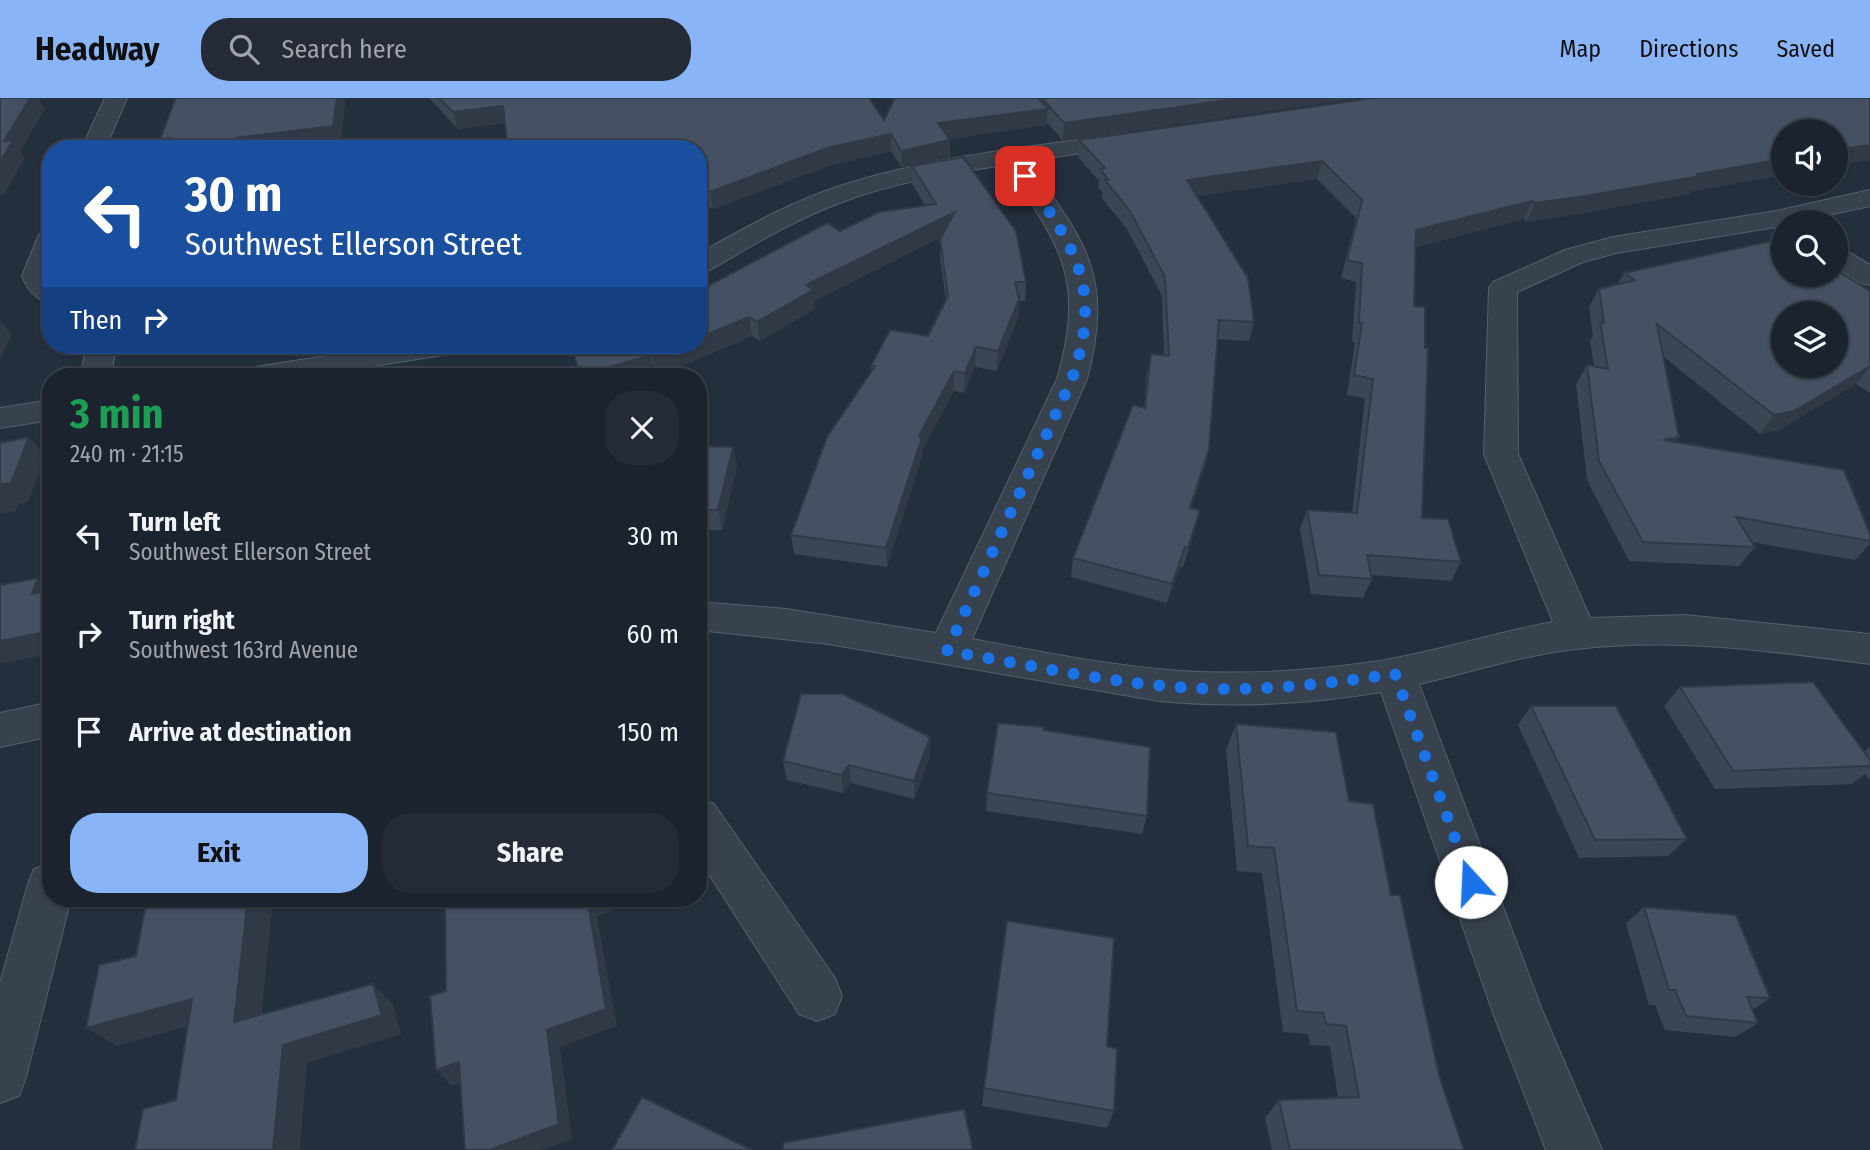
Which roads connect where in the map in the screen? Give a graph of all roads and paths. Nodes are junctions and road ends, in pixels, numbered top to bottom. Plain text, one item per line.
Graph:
1 (117, 98) edge
2 (1148, 137) edge
3 (97, 140) edge
4 (1012, 157) junction
5 (1870, 198) edge
6 (1823, 210) edge
7 (1771, 222) edge
8 (42, 260) edge
9 (707, 260) edge
10 (1848, 263) edge
11 (1870, 277) edge
12 (42, 287) edge
13 (393, 354) edge
14 (306, 368) edge
15 (42, 411) edge
16 (0, 418) edge
17 (707, 616) edge
18 (1577, 633) junction
19 (1870, 649) edge
20 (947, 651) junction
21 (1395, 674) junction
22 (42, 721) edge
23 (0, 730) edge
24 (707, 831) edge
25 (45, 907) edge
26 (817, 996) dead end
27 (0, 1077) edge
28 (1574, 1150) edge

1 - 3 street
2 - 4 street
4 - 9 street
4 - 20 street
5 - 6 street
7 - 18 street
8 - 12 street
10 - 11 street
13 - 14 street
15 - 16 street
17 - 20 street
18 - 19 street
18 - 21 street
20 - 21 street
21 - 28 street
22 - 23 street
24 - 26 street
25 - 27 street

